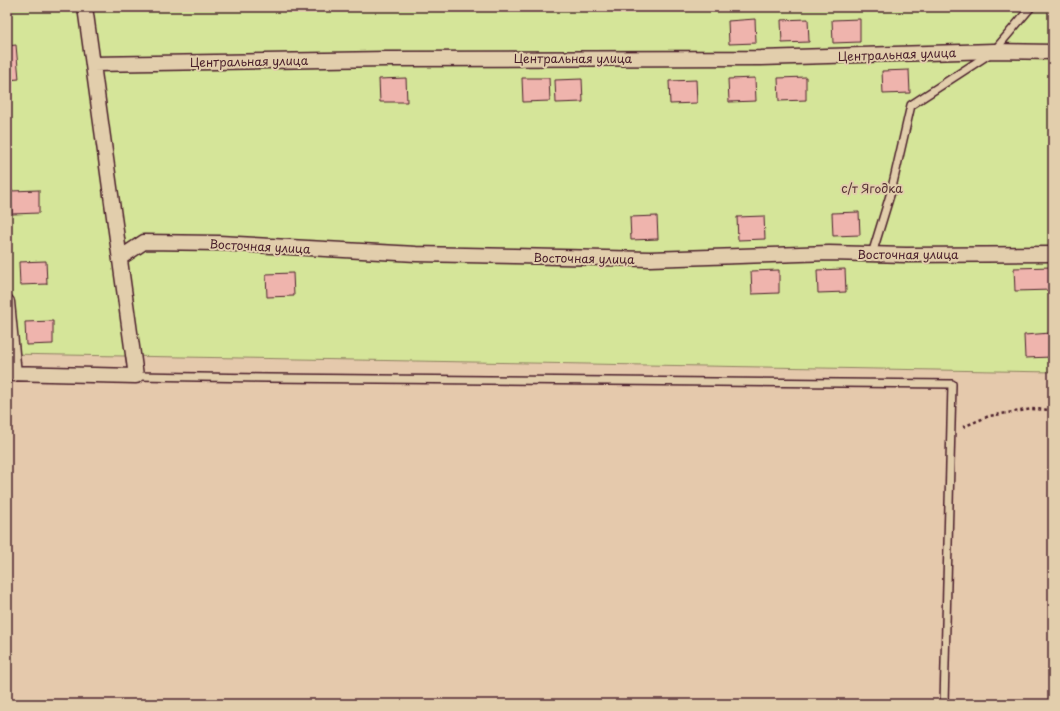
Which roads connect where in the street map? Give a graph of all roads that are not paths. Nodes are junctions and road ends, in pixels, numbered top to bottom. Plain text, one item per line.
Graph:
1 (85, 7) edge
2 (1031, 7) edge
3 (994, 51) junction
4 (1053, 52) edge
5 (93, 64) junction
6 (872, 254) junction
7 (1053, 254) edge
8 (120, 258) junction
9 (7, 302) edge
10 (11, 374) edge
11 (136, 376) junction
12 (944, 704) edge

1 - 5 street
2 - 3 lane
3 - 4 street, Центральная улица
3 - 5 street, Центральная улица
3 - 6 lane
5 - 8 street
6 - 7 street, Восточная улица
6 - 8 street, Восточная улица
8 - 11 street
9 - 10 street
10 - 11 street
11 - 12 lane

